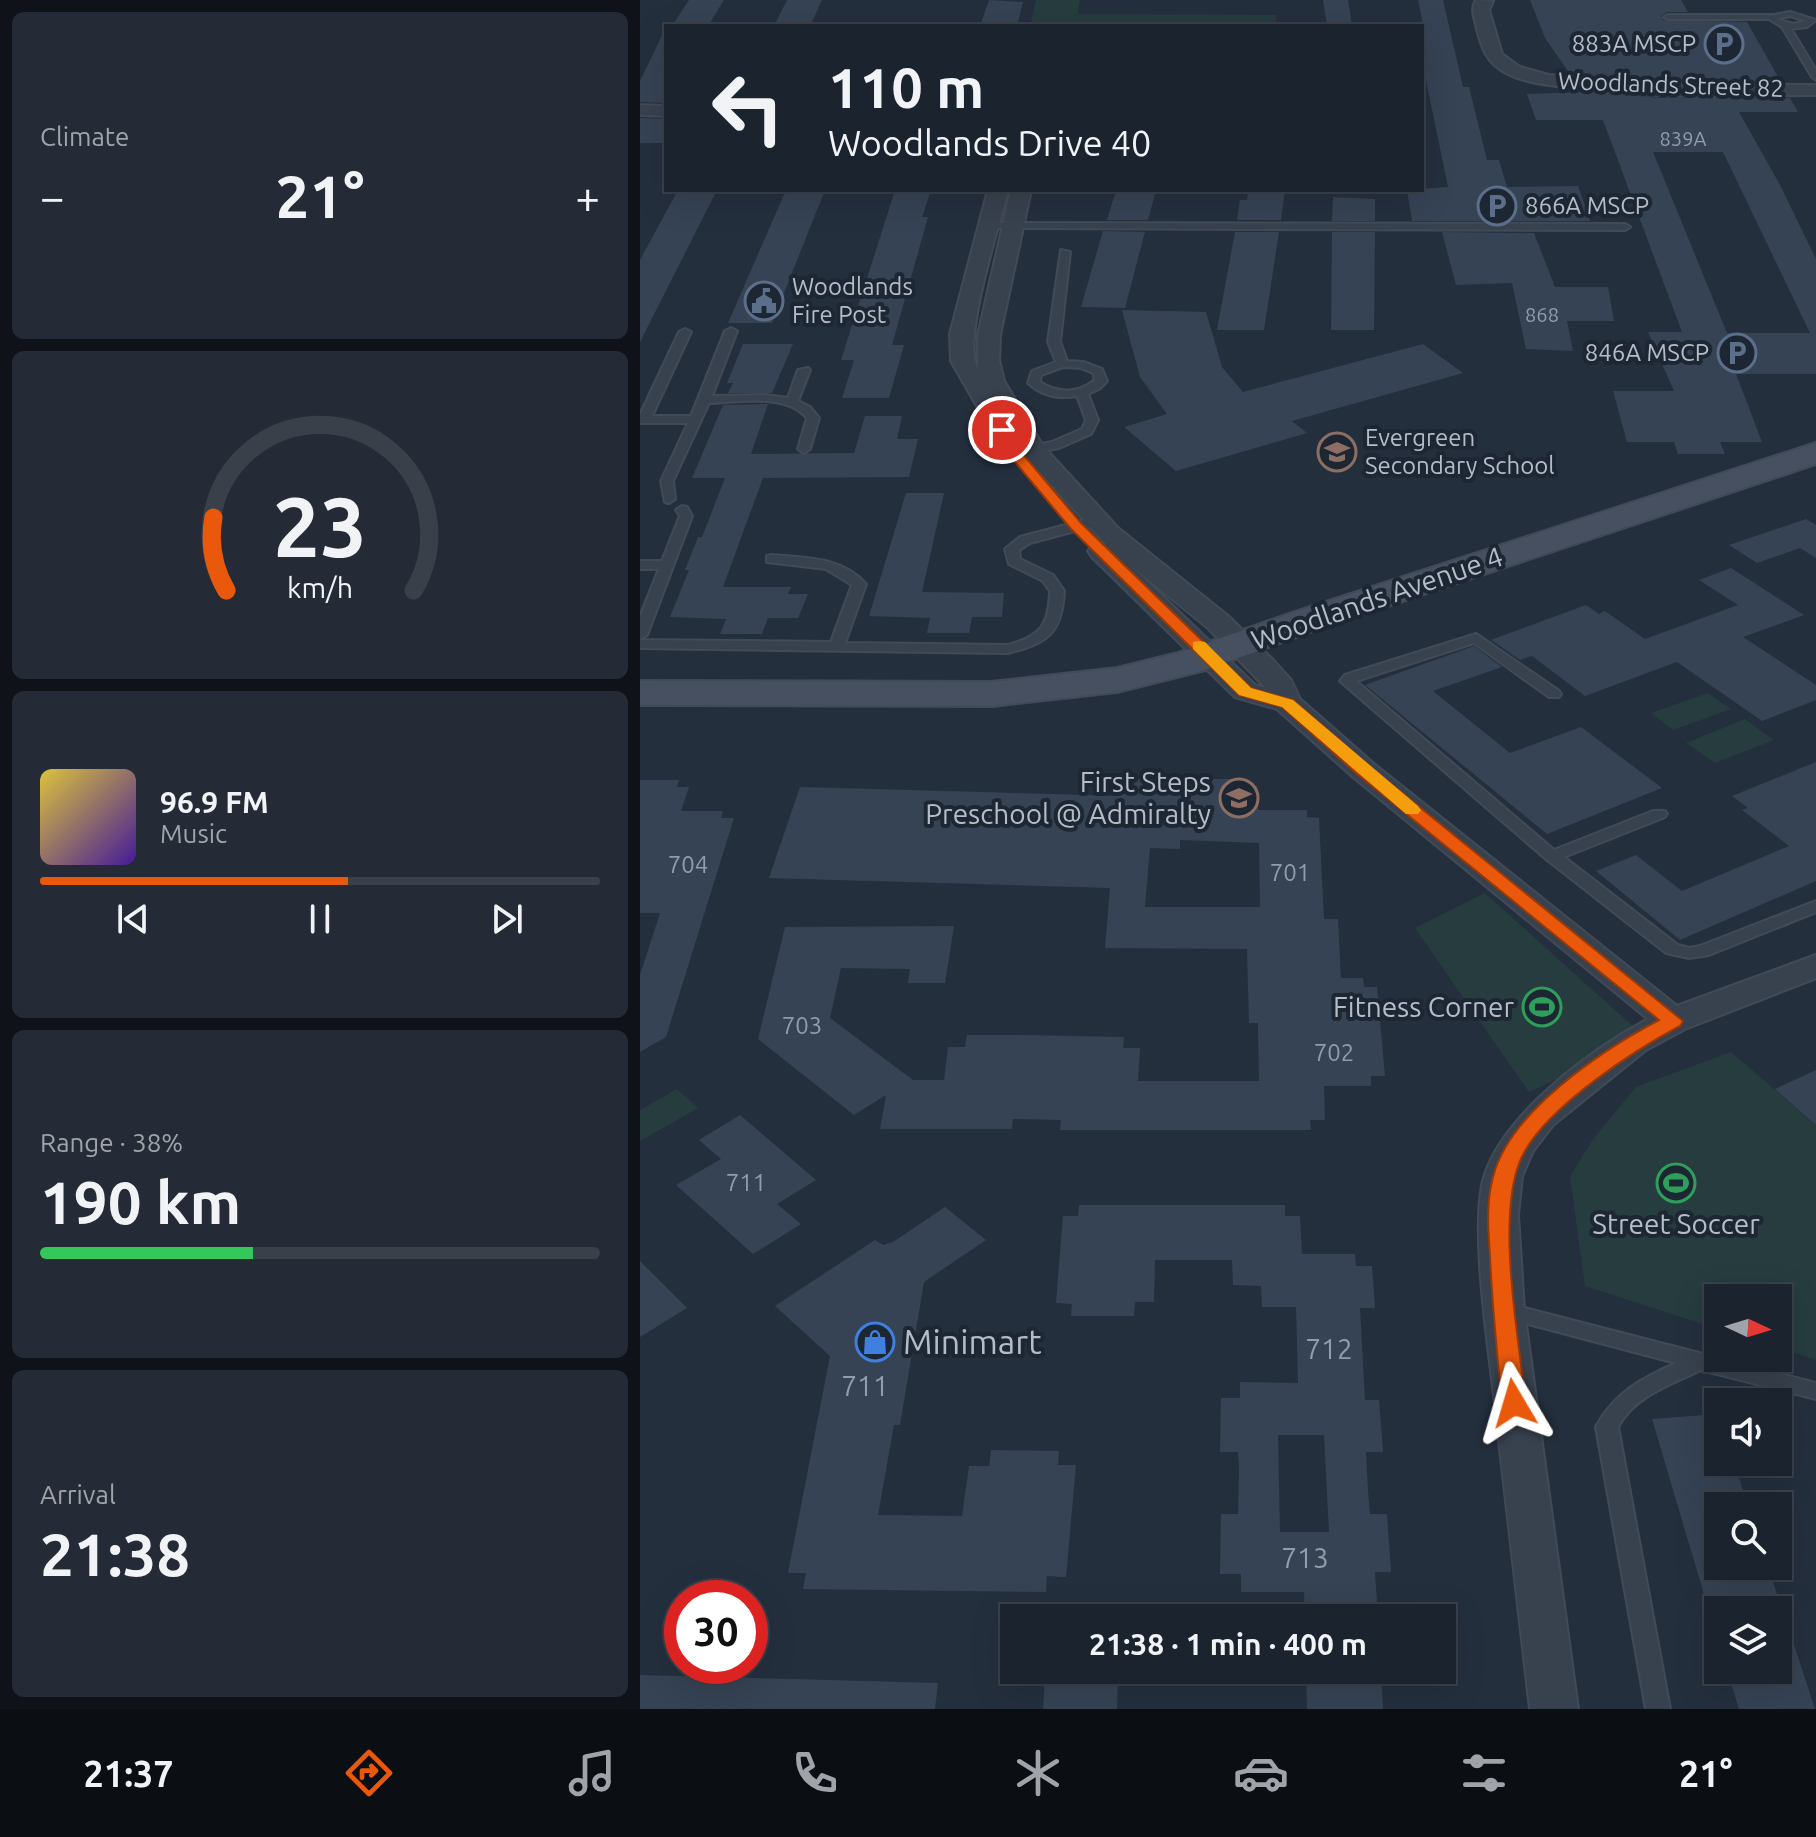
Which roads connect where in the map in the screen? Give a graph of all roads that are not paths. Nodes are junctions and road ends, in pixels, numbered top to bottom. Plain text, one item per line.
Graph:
1 (1485, 1) edge
2 (1668, 17) dead end
3 (1774, 17) junction
4 (1785, 25) junction
5 (1816, 77) edge
6 (1816, 88) edge
7 (640, 110) edge
8 (664, 111) edge
9 (640, 118) edge
10 (664, 118) edge
11 (998, 192) edge
12 (1021, 192) edge
13 (989, 226) junction
14 (1013, 226) junction
15 (1625, 227) dead end
16 (1065, 252) dead end
17 (731, 331) dead end
18 (685, 332) dead end
19 (961, 334) junction
20 (989, 335) junction
21 (1062, 364) junction
22 (804, 370) dead end
23 (1081, 392) junction
24 (705, 400) junction
25 (793, 400) junction
26 (642, 419) edge
27 (694, 420) junction
28 (804, 449) dead end
29 (1024, 452) junction
30 (1816, 453) edge
31 (1816, 477) edge
32 (669, 499) dead end
33 (682, 510) dead end
34 (1086, 524) junction
35 (772, 559) dead end
36 (640, 565) edge
37 (667, 565) junction
38 (640, 635) edge
39 (640, 644) edge
40 (836, 647) junction
41 (1235, 660) junction
42 (640, 693) edge
43 (1554, 694) dead end
44 (640, 714) edge
45 (1659, 814) dead end
46 (1552, 856) junction
47 (1816, 906) edge
48 (1816, 966) edge
49 (1673, 1021) junction
50 (1504, 1310) junction
51 (1698, 1362) junction
52 (1816, 1391) edge
53 (1554, 1709) edge
54 (1658, 1709) edge

1 - 6 street, Woodlands Street 82
2 - 3 lane
3 - 4 lane
3 - 4 lane
4 - 5 lane, Woodlands Street 82
7 - 8 street
9 - 10 street
11 - 13 street
12 - 14 street
13 - 14 lane
13 - 19 street
14 - 15 lane
14 - 20 street
16 - 21 lane
17 - 24 lane
18 - 26 lane
19 - 20 lane
19 - 29 street
20 - 29 street
21 - 23 lane
21 - 23 lane
22 - 25 lane
23 - 29 lane
24 - 25 lane
24 - 27 lane
25 - 28 lane
26 - 27 lane
27 - 32 lane
29 - 34 street
30 - 41 main road, Woodlands Avenue 4
31 - 41 main road, Woodlands Avenue 4
33 - 37 lane
34 - 40 lane
34 - 41 street
35 - 40 lane
36 - 37 lane
37 - 38 lane
39 - 40 lane
41 - 42 main road, Woodlands Avenue 4
41 - 44 main road, Woodlands Avenue 4
41 - 49 street
43 - 46 lane
45 - 46 lane
46 - 47 lane
48 - 49 street
49 - 50 street
50 - 51 lane
50 - 53 street
51 - 52 lane
51 - 54 lane

